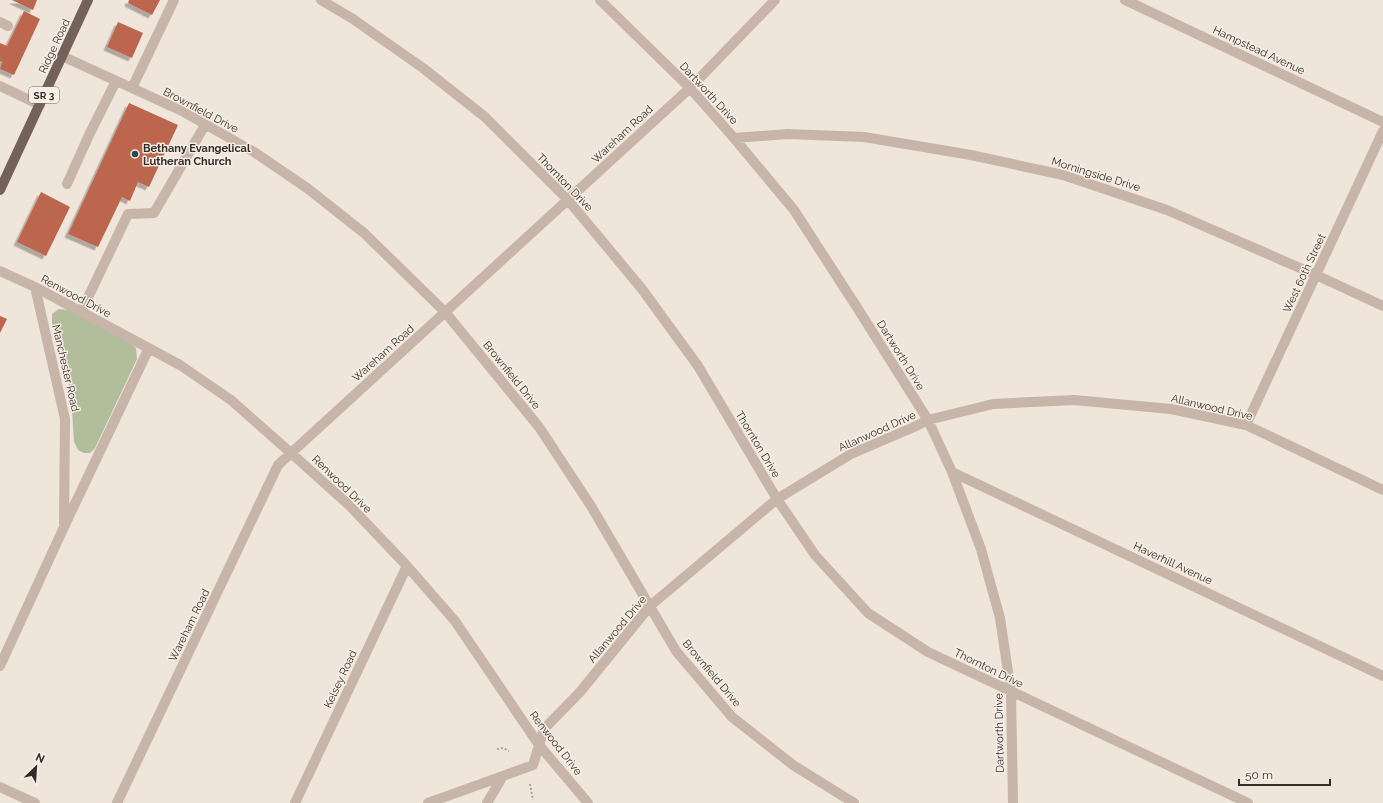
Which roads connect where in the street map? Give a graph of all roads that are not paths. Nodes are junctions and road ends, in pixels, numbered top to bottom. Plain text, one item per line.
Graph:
1 (88, 0) edge
2 (174, 0) edge
3 (321, 0) edge
4 (600, 0) edge
5 (775, 0) edge
6 (1126, 0) edge
7 (62, 56) junction
8 (116, 80) junction
9 (0, 86) edge
10 (132, 88) junction
11 (690, 88) junction
12 (40, 105) junction
13 (1383, 122) edge
14 (205, 125) junction
15 (1383, 131) edge
16 (734, 138) junction
17 (67, 184) dead end
18 (0, 190) edge
19 (568, 200) junction
20 (0, 272) edge
21 (1316, 274) junction
22 (35, 287) junction
23 (1383, 306) edge
24 (80, 312) junction
25 (445, 312) junction
26 (149, 348) junction
27 (928, 420) junction
28 (1246, 425) junction
29 (291, 452) junction
30 (952, 472) junction
31 (1383, 490) edge
32 (777, 499) junction
33 (64, 527) junction
34 (407, 566) junction
35 (650, 606) junction
36 (0, 666) edge
37 (1383, 676) edge
38 (1011, 692) junction
39 (539, 745) junction
40 (503, 776) junction
41 (0, 787) edge
42 (35, 803) edge
43 (117, 803) edge
44 (295, 803) edge
45 (428, 803) edge
46 (488, 803) edge
47 (588, 803) edge
48 (854, 803) edge
49 (1012, 803) edge
50 (1248, 803) edge

1 - 7 main road, Ridge Road / SR 3
2 - 10 street
3 - 19 street, Thornton Drive
4 - 11 street, Dartworth Drive
5 - 11 street, Wareham Road
6 - 13 street, Hampstead Avenue
7 - 8 street, Brownfield Drive
7 - 12 main road, Ridge Road / SR 3
8 - 10 street, Brownfield Drive
8 - 17 street
9 - 12 street
10 - 14 street, Brownfield Drive
11 - 16 street, Dartworth Drive
11 - 19 street, Wareham Road
12 - 18 main road, Ridge Road / SR 3
14 - 24 street
14 - 25 street, Brownfield Drive
15 - 21 street, West 60th Street
16 - 21 street, Morningside Drive
16 - 27 street, Dartworth Drive
19 - 25 street, Wareham Road
19 - 32 street, Thornton Drive
20 - 22 street, Renwood Drive
21 - 23 street, Morningside Drive
21 - 28 street, West 60th Street
22 - 24 street, Renwood Drive
22 - 33 street, Manchester Road
24 - 26 street, Renwood Drive
25 - 29 street, Wareham Road
25 - 35 street, Brownfield Drive
26 - 29 street, Renwood Drive
26 - 33 street, Manchester Road
27 - 28 street, Allanwood Drive
27 - 30 street, Dartworth Drive
27 - 32 street, Allanwood Drive
28 - 31 street, Allanwood Drive
29 - 34 street, Renwood Drive
29 - 43 street, Wareham Road
30 - 37 street, Haverhill Avenue
30 - 38 street, Dartworth Drive
32 - 35 street, Allanwood Drive
32 - 38 street, Thornton Drive
33 - 36 street, Manchester Road
34 - 39 street, Renwood Drive
34 - 44 street, Kelsey Road
35 - 39 street, Allanwood Drive
35 - 48 street, Brownfield Drive
38 - 49 street, Dartworth Drive
38 - 50 street, Thornton Drive
39 - 40 street, Allanwood Drive
39 - 47 street, Renwood Drive
40 - 45 street
40 - 46 street
41 - 42 street

